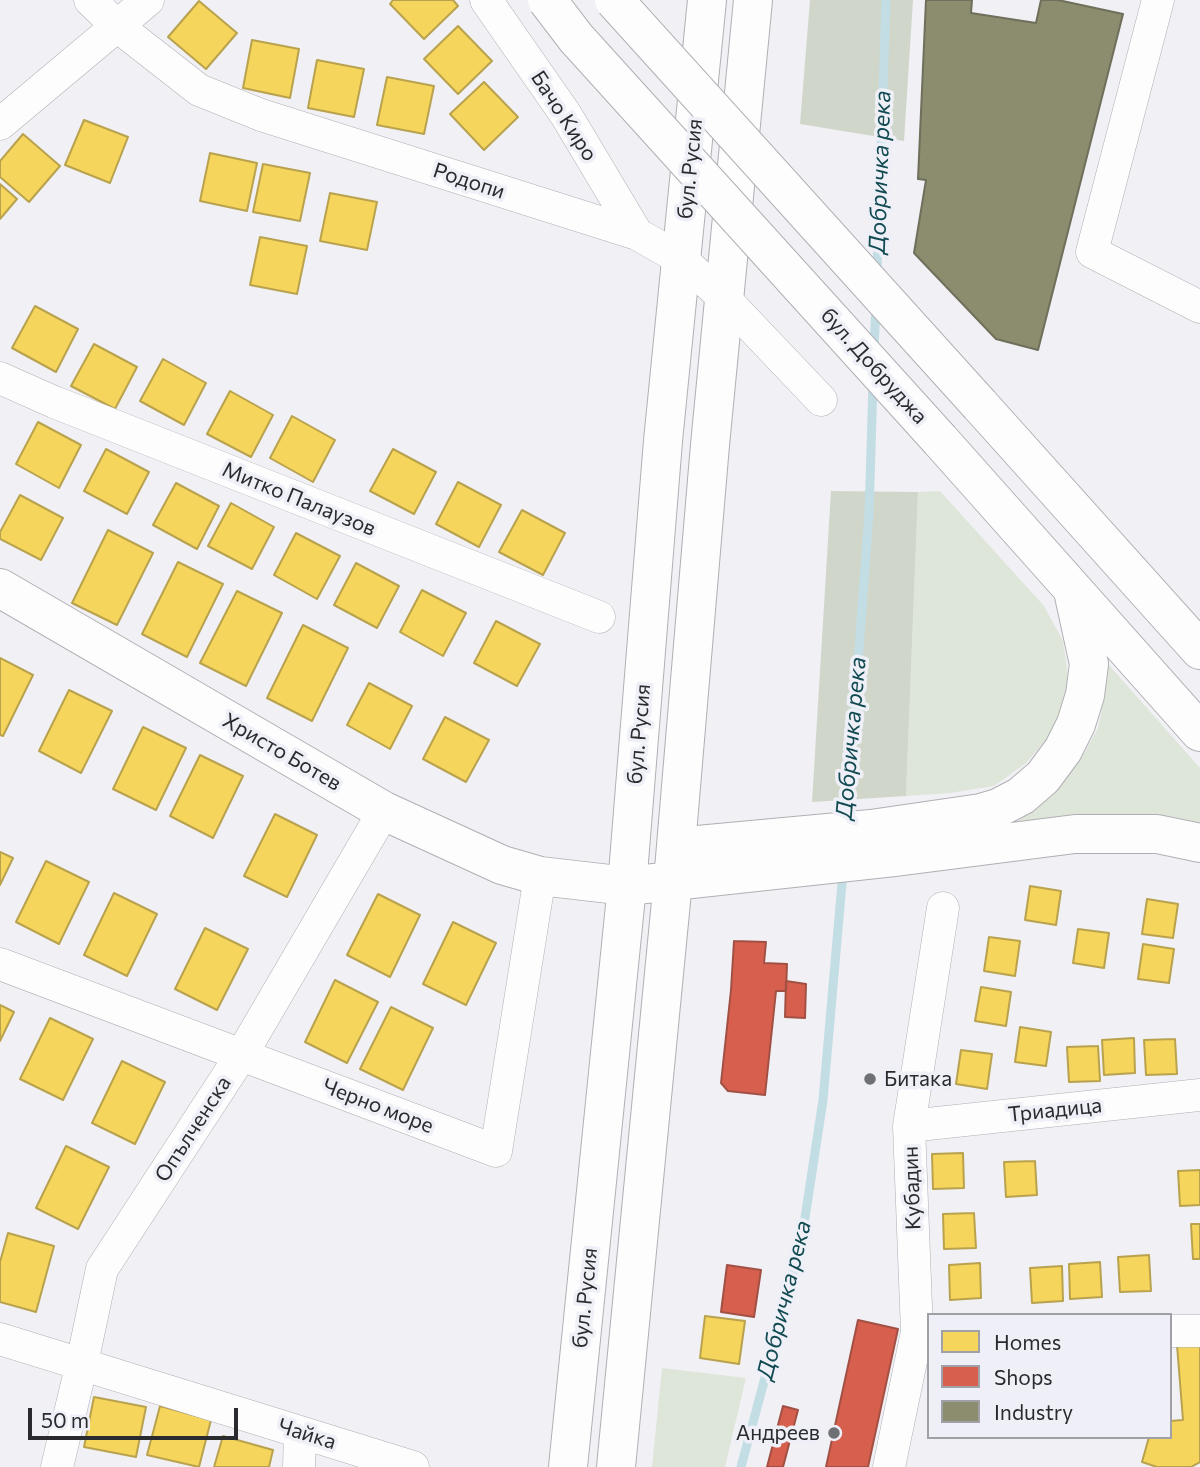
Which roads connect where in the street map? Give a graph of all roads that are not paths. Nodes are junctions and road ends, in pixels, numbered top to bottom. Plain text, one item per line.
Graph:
1 (90, 0) edge
2 (148, 0) edge
3 (486, 0) edge
4 (547, 0) edge
5 (614, 0) edge
6 (707, 0) edge
7 (753, 0) edge
8 (1158, 0) edge
9 (117, 26) junction
10 (0, 124) edge
11 (638, 234) junction
12 (681, 259) junction
13 (724, 298) junction
14 (1200, 307) edge
15 (0, 378) edge
16 (821, 400) dead end
17 (0, 588) edge
18 (1073, 591) junction
19 (599, 617) dead end
20 (1200, 650) edge
21 (1200, 732) edge
22 (681, 789) junction
23 (384, 811) junction
24 (764, 839) junction
25 (1200, 843) edge
26 (872, 844) junction
27 (819, 849) junction
28 (674, 864) junction
29 (628, 870) junction
30 (540, 876) junction
31 (943, 908) dead end
32 (0, 964) edge
33 (242, 1054) junction
34 (1200, 1095) edge
35 (909, 1126) junction
36 (1172, 1331) edge
37 (1200, 1331) edge
38 (923, 1332) edge
39 (0, 1339) edge
40 (82, 1363) junction
41 (300, 1432) junction
42 (57, 1467) edge
43 (299, 1467) edge
44 (413, 1467) edge
45 (568, 1467) edge
46 (616, 1467) edge
47 (888, 1467) edge

1 - 9 street, Родопи
2 - 9 street
3 - 11 street, Бачо Киро
4 - 18 main road, бул. Добруджа, bridge
5 - 20 main road, bridge
6 - 12 main road, бул. Русия
7 - 13 main road
8 - 14 street
9 - 10 street
9 - 11 street, Родопи
11 - 12 street, Родопи
12 - 13 street, Родопи
12 - 29 main road, бул. Русия
13 - 16 street, Родопи
13 - 22 main road
15 - 19 street, Митко Палаузов
17 - 23 main road, Христо Ботев
18 - 21 main road, бул. Добруджа
18 - 26 main road
22 - 24 main road
22 - 28 main road
23 - 30 main road, Христо Ботев
23 - 33 street, Опълченска
24 - 27 main road
24 - 28 main road
25 - 26 main road
26 - 27 main road
27 - 28 main road
28 - 29 main road, Христо Ботев
28 - 46 main road
29 - 30 main road, Христо Ботев
29 - 45 main road, бул. Русия
30 - 33 street, Черно море
31 - 35 street, Кубадин
32 - 33 street, Черно море
33 - 40 street, Опълченска
34 - 35 street, Триадица
35 - 38 street, Кубадин
36 - 37 street
38 - 47 street, Кубадин
39 - 40 street, Чайка
40 - 41 street, Чайка
40 - 42 street, Опълченска
41 - 43 street
41 - 44 street, Чайка

